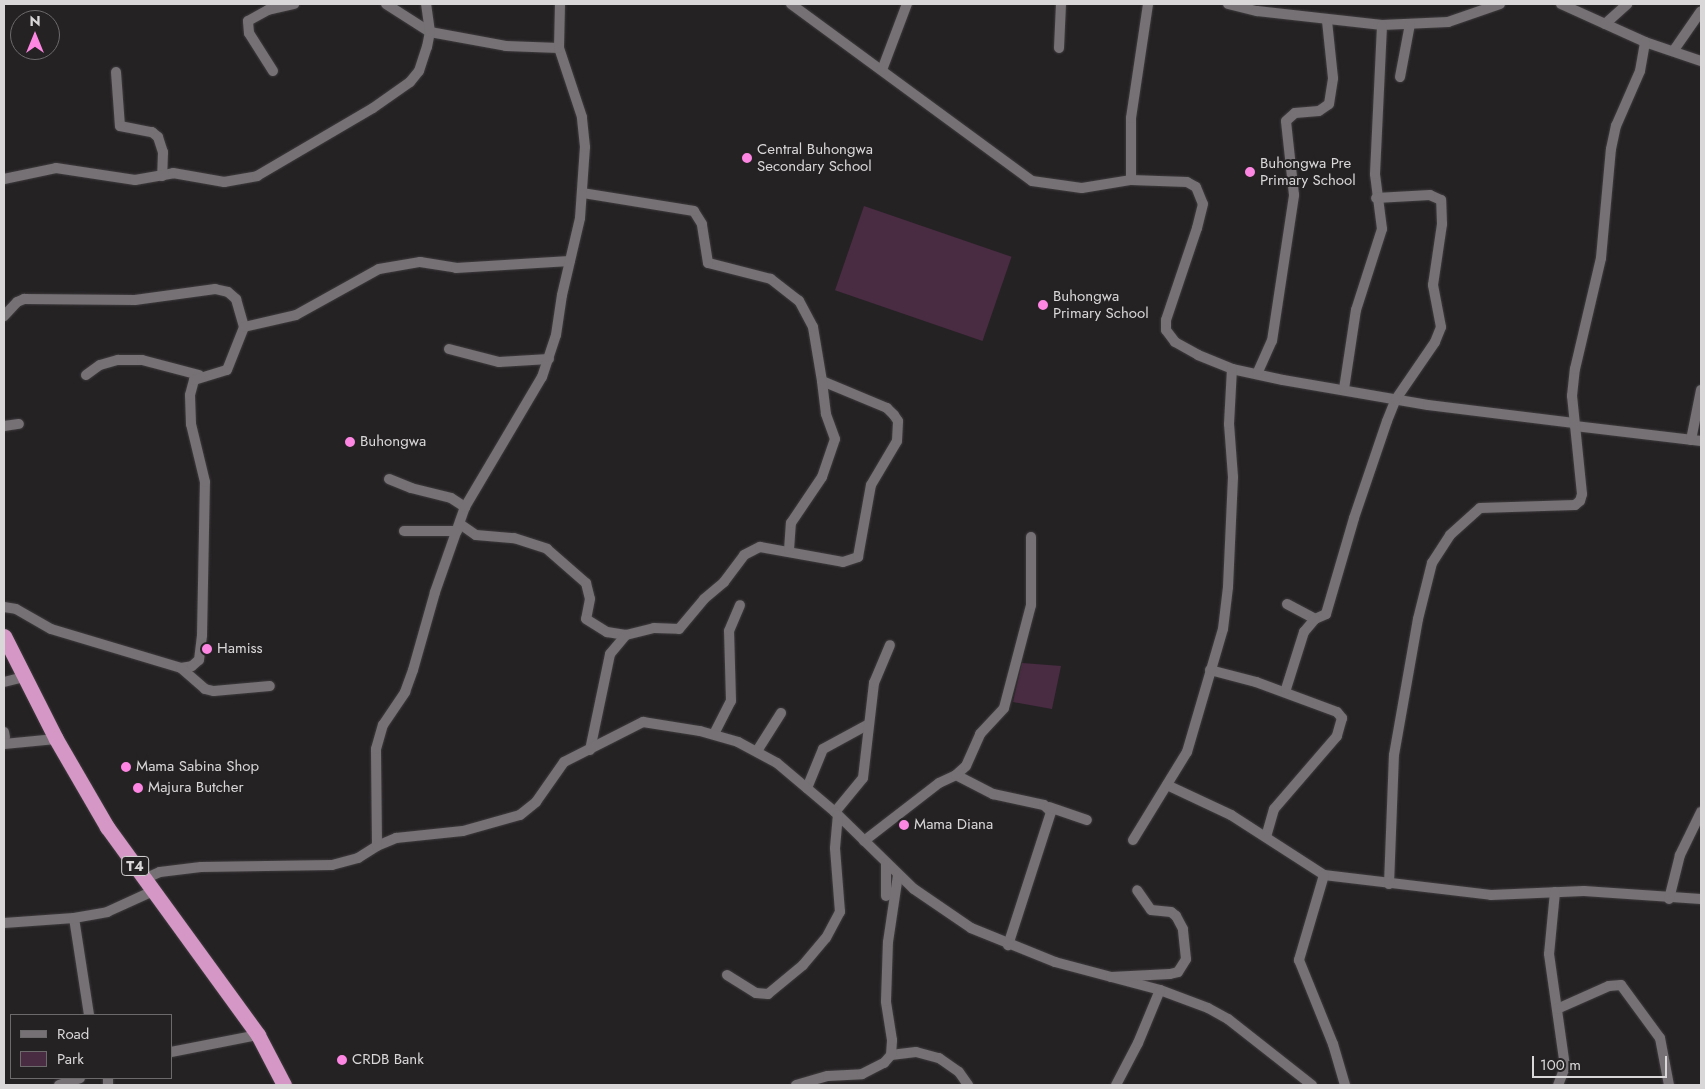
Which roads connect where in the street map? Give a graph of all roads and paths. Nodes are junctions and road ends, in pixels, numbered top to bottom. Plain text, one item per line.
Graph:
1 (294, 4) edge
2 (386, 4) edge
3 (426, 4) edge
4 (560, 4) edge
5 (907, 4) edge
6 (1061, 4) edge
7 (1148, 4) edge
8 (1228, 4) edge
9 (1500, 4) edge
10 (1561, 4) edge
11 (1627, 4) edge
12 (796, 6) edge
13 (1701, 11) edge
14 (1327, 21) junction
15 (1410, 24) junction
16 (1605, 24) junction
17 (1382, 25) junction
18 (430, 32) junction
19 (1645, 42) junction
20 (559, 48) junction
21 (1058, 48) dead end
22 (1674, 50) junction
23 (1701, 61) edge
24 (273, 70) dead end
25 (882, 70) junction
26 (116, 72) dead end
27 (1400, 77) dead end
28 (162, 176) junction
29 (4, 179) edge
30 (1131, 180) junction
31 (582, 193) junction
32 (1376, 198) junction
33 (570, 261) junction
34 (4, 316) edge
35 (244, 327) junction
36 (449, 349) dead end
37 (549, 359) junction
38 (1232, 369) junction
39 (1257, 374) junction
40 (86, 375) dead end
41 (199, 376) junction
42 (822, 381) junction
43 (1344, 389) junction
44 (1701, 390) edge
45 (1396, 400) junction
46 (19, 424) dead end
47 (1574, 424) junction
48 (4, 426) edge
49 (1696, 440) edge
50 (389, 478) dead end
51 (465, 507) junction
52 (459, 528) junction
53 (404, 531) dead end
54 (1031, 537) dead end
55 (789, 550) junction
56 (1288, 604) dead end
57 (740, 605) dead end
58 (4, 607) edge
59 (1315, 619) junction
60 (626, 635) junction
61 (4, 636) edge
62 (890, 645) dead end
63 (181, 668) junction
64 (1210, 670) junction
65 (24, 677) junction
66 (4, 682) edge
67 (270, 686) dead end
68 (1286, 689) dead end
69 (781, 713) dead end
70 (870, 724) junction
71 (714, 734) junction
72 (4, 738) edge
73 (56, 738) junction
74 (590, 750) junction
75 (757, 751) junction
76 (956, 775) junction
77 (1167, 785) junction
78 (807, 788) junction
79 (1049, 807) junction
80 (1701, 812) edge
81 (837, 813) junction
82 (1087, 820) dead end
83 (1266, 837) junction
84 (1133, 840) dead end
85 (864, 841) junction
86 (377, 846) junction
87 (886, 863) junction
88 (898, 875) junction
89 (1324, 875) junction
90 (1388, 884) junction
91 (148, 885) junction
92 (1137, 890) dead end
93 (1554, 892) junction
94 (886, 896) dead end
95 (1669, 899) junction
96 (1701, 899) edge
97 (74, 918) junction
98 (4, 923) edge
99 (1008, 945) junction
100 (727, 975) dead end
101 (1108, 978) junction
102 (1160, 990) junction
103 (1557, 1009) junction
104 (88, 1014) edge
105 (258, 1035) junction
106 (172, 1052) edge
107 (890, 1055) junction
108 (837, 1075) junction
109 (77, 1079) edge
110 (58, 1085) edge
111 (284, 1085) edge
112 (796, 1085) edge
113 (842, 1085) edge
114 (968, 1085) edge
115 (1116, 1085) edge
116 (1312, 1085) edge
117 (1345, 1085) edge
118 (1558, 1085) edge
119 (1669, 1085) edge

1 - 24 street
2 - 18 street
3 - 18 street
4 - 20 street
5 - 25 street
6 - 21 street
7 - 30 street
8 - 14 street
9 - 15 street
10 - 16 street
11 - 16 street
12 - 25 street
13 - 22 street
14 - 17 street
14 - 39 street
15 - 17 street
15 - 27 street
16 - 19 street
17 - 32 street
18 - 20 street
18 - 28 street
19 - 22 street
19 - 47 street
20 - 31 street
22 - 23 street
25 - 30 street
26 - 28 street
28 - 29 street
30 - 38 street
31 - 33 street
31 - 42 street
32 - 43 street
32 - 45 street
33 - 35 street
33 - 37 street
34 - 35 street
35 - 41 street
36 - 37 street
37 - 51 street
38 - 39 street
38 - 64 street
39 - 43 street
40 - 41 street
41 - 63 street
42 - 55 street
42 - 55 street
43 - 45 street
44 - 49 street
45 - 47 street
45 - 59 street
46 - 48 street
47 - 49 street
47 - 90 street
50 - 51 street
51 - 52 street
52 - 53 street
52 - 60 street
52 - 86 street
54 - 76 street
55 - 60 street
56 - 59 street
57 - 71 street
58 - 63 street
59 - 68 street
60 - 74 street
61 - 65 highway, T4
62 - 70 street
63 - 67 street
64 - 77 street
64 - 83 street
65 - 66 street
65 - 73 highway, T4
69 - 75 street
70 - 78 street
70 - 81 street
71 - 74 street
71 - 75 street
72 - 73 street
73 - 91 highway, T4
74 - 86 street
75 - 78 street
76 - 79 street
76 - 85 street
77 - 83 street
77 - 84 street
78 - 81 street
79 - 82 street
79 - 99 street
80 - 95 street
81 - 85 street
81 - 100 street
83 - 89 street
85 - 87 street
86 - 91 street
87 - 88 street
87 - 94 street
88 - 99 street
88 - 107 street
89 - 90 street
89 - 117 street
90 - 93 street
91 - 97 street
91 - 105 highway, T4
92 - 101 street
93 - 95 street
93 - 103 street
95 - 96 street
97 - 98 street
97 - 104 street
99 - 101 street
101 - 102 street
102 - 115 street
102 - 116 street
103 - 118 street
103 - 119 street
105 - 106 street
105 - 111 highway, T4
107 - 108 street
107 - 114 street
108 - 112 street
108 - 113 street
109 - 110 street

